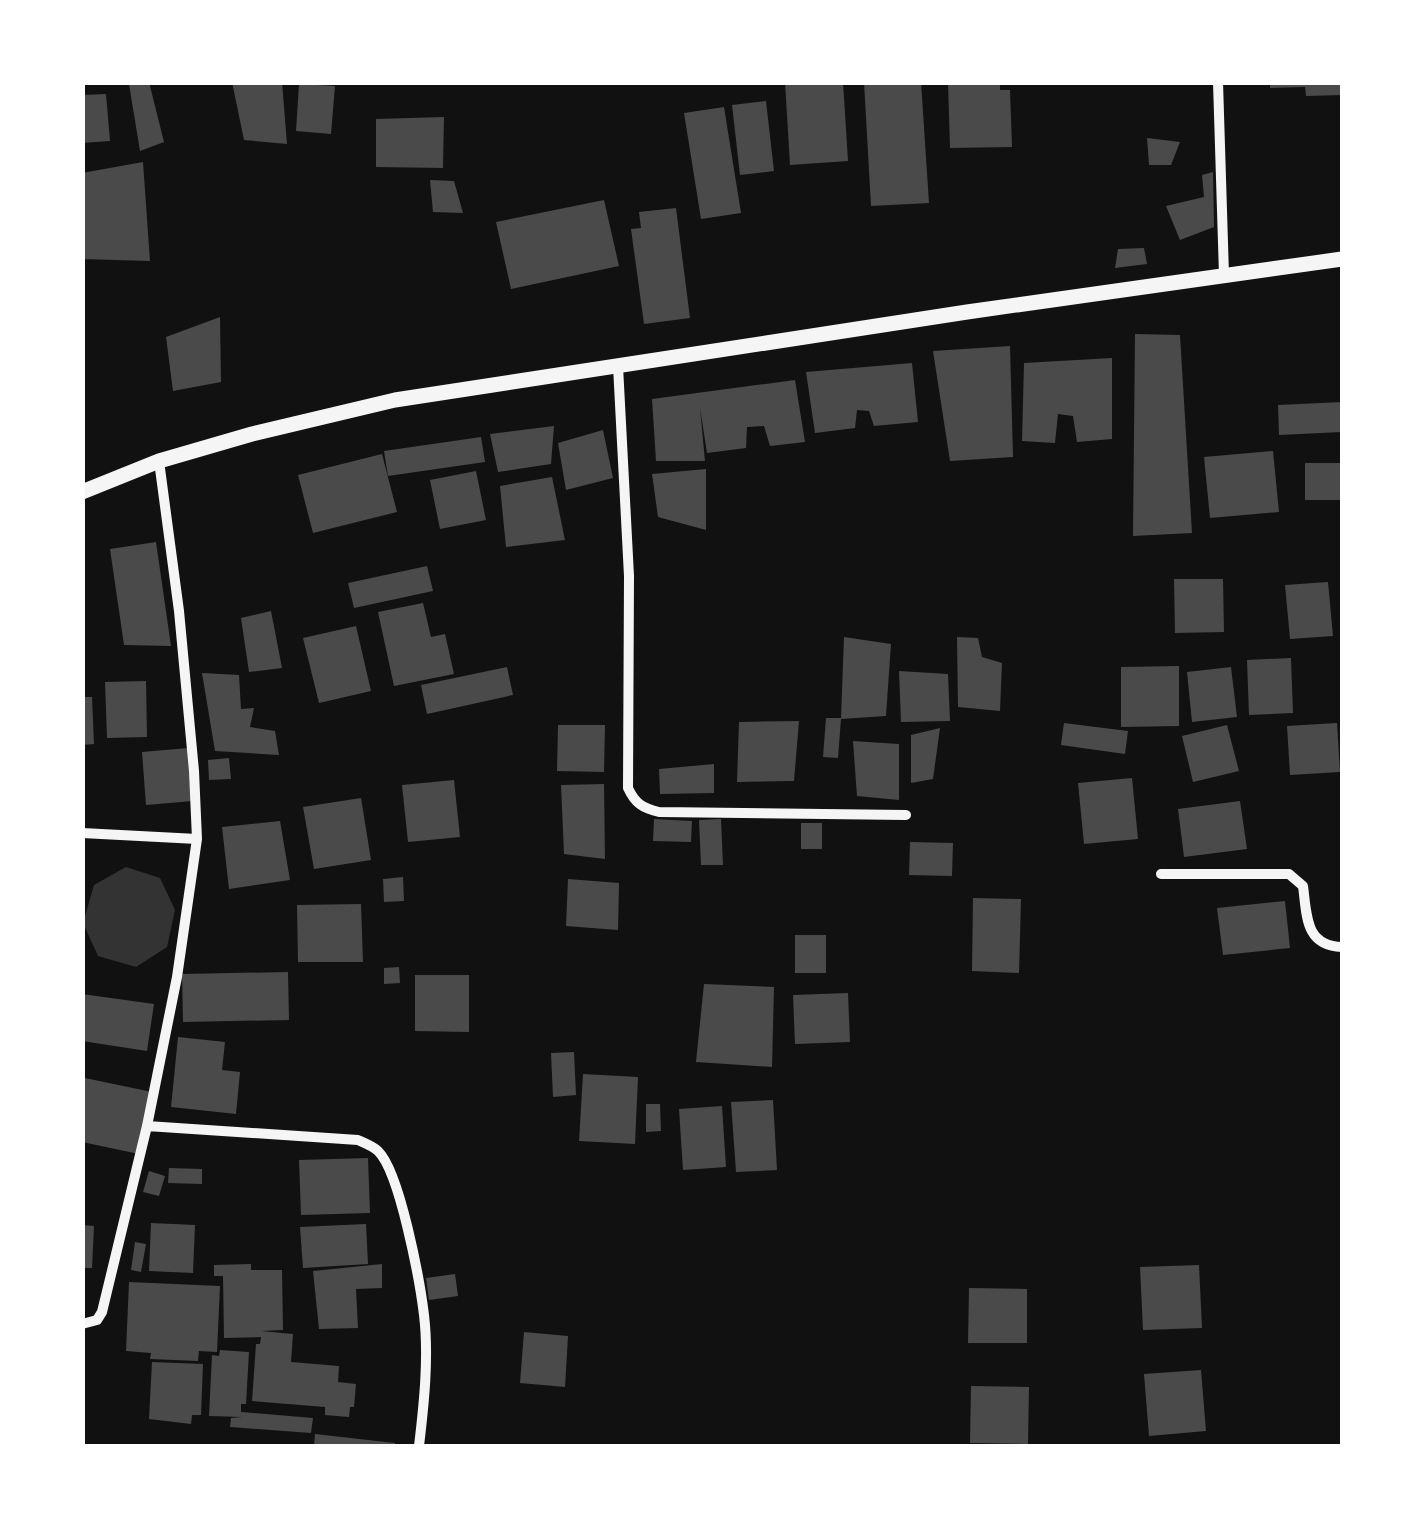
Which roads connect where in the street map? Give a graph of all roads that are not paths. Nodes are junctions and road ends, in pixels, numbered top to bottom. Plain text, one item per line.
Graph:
1 (1218, 82) edge
2 (1342, 258) edge
3 (1224, 274) junction
4 (618, 366) junction
5 (160, 461) junction
6 (82, 492) edge
7 (906, 815) dead end
8 (82, 833) edge
9 (197, 838) junction
10 (1160, 874) dead end
11 (1342, 948) edge
12 (147, 1126) junction
13 (82, 1324) edge
14 (419, 1446) edge

1 - 3 street
2 - 3 street
3 - 4 street
4 - 5 street
4 - 7 street
5 - 6 street
5 - 9 street
8 - 9 street
9 - 12 street
10 - 11 street
12 - 13 street
12 - 14 street

